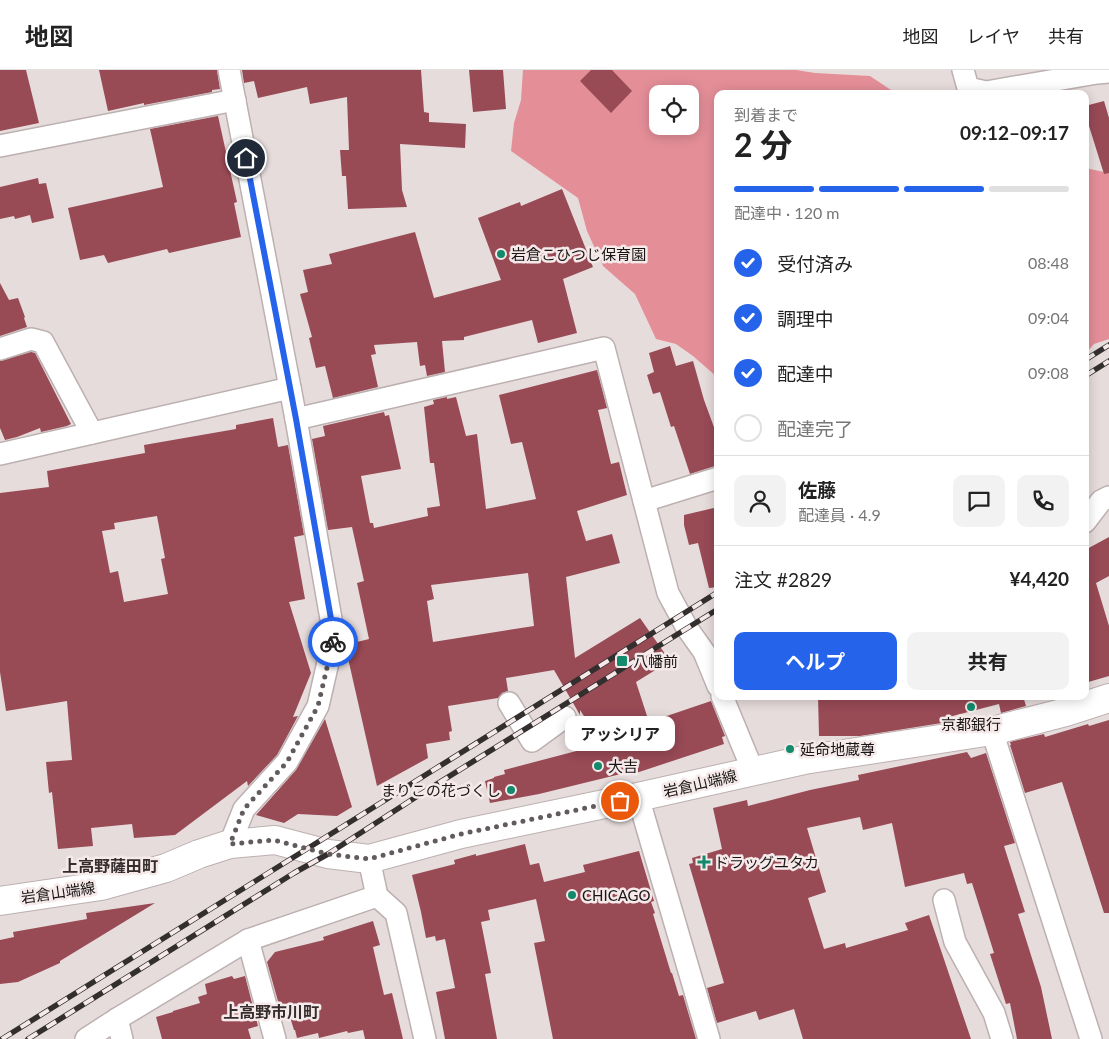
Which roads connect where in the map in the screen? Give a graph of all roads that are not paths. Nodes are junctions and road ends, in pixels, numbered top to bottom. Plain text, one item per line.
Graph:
1 (229, 70) edge
2 (963, 70) edge
3 (1109, 72) edge
4 (977, 90) edge
5 (998, 90) edge
6 (235, 100) junction
7 (0, 146) edge
8 (0, 348) edge
9 (290, 388) junction
10 (296, 419) junction
11 (92, 433) junction
12 (0, 454) edge
13 (714, 479) edge
14 (1109, 497) edge
15 (644, 501) junction
16 (1089, 517) edge
17 (714, 676) edge
18 (1109, 698) edge
19 (724, 700) edge
20 (509, 704) dead end
21 (1064, 704) edge
22 (565, 718) dead end
23 (992, 731) junction
24 (753, 771) junction
25 (638, 797) junction
26 (230, 844) junction
27 (369, 859) junction
28 (377, 896) junction
29 (944, 900) dead end
30 (0, 901) edge
31 (248, 940) junction
32 (120, 1029) edge
33 (86, 1039) edge
34 (275, 1039) edge
35 (424, 1039) edge
36 (709, 1039) edge
37 (1002, 1039) edge
38 (1091, 1039) edge

1 - 6 street
2 - 4 street
3 - 5 street
6 - 7 street
6 - 9 street
8 - 11 street
9 - 10 street
9 - 11 street
10 - 15 street
10 - 26 street
11 - 12 street
13 - 15 street
14 - 16 street
15 - 17 street
18 - 21 main road, 岩倉山端線
19 - 24 street
20 - 22 street
21 - 23 main road, 岩倉山端線
23 - 24 main road, 岩倉山端線
23 - 38 street
24 - 25 main road, 岩倉山端線
25 - 27 main road, 岩倉山端線
25 - 36 street
26 - 27 main road, 岩倉山端線
26 - 30 main road, 岩倉山端線
27 - 28 street
28 - 31 street
28 - 35 street
29 - 37 street
31 - 32 street
31 - 34 street
32 - 33 street

